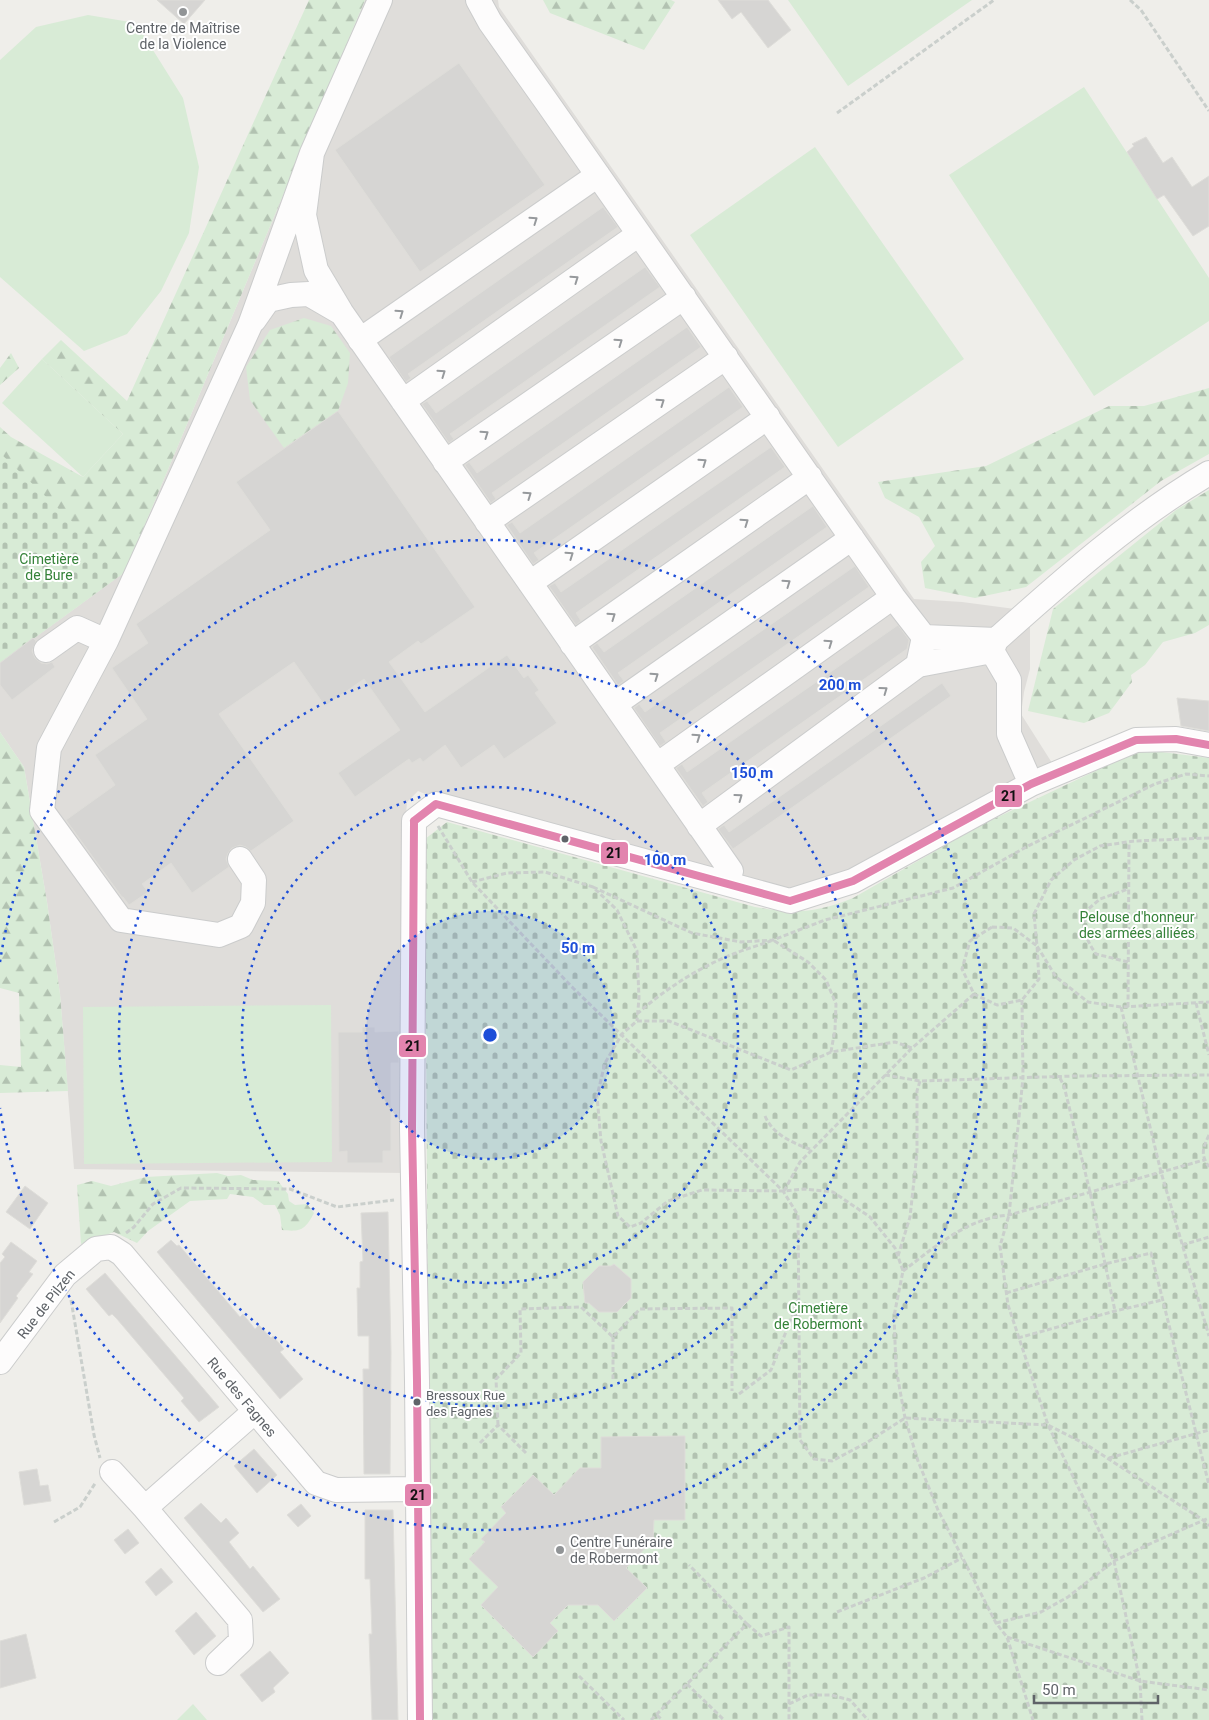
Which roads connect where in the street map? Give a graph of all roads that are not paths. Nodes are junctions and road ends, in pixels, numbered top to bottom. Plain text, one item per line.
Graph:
1 (380, 0) edge
2 (478, 0) edge
3 (312, 153) junction
4 (598, 174) junction
5 (639, 234) junction
6 (684, 297) junction
7 (341, 312) junction
8 (250, 325) junction
9 (360, 340) junction
10 (726, 357) junction
11 (403, 401) junction
12 (768, 417) junction
13 (445, 462) junction
14 (1209, 473) edge
15 (810, 477) junction
16 (488, 522) junction
17 (852, 538) junction
18 (530, 583) junction
19 (893, 598) junction
20 (924, 637) junction
21 (106, 642) junction
22 (572, 644) junction
23 (994, 646) junction
24 (46, 650) dead end
25 (918, 665) junction
26 (615, 704) junction
27 (1209, 745) edge
28 (657, 765) junction
29 (1031, 784) junction
30 (700, 826) junction
31 (240, 859) dead end
32 (731, 870) dead end
33 (103, 1248) joint
34 (0, 1362) edge
35 (254, 1412) junction
36 (108, 1471) road end
37 (417, 1489) junction
38 (145, 1508) junction
39 (218, 1663) dead end
40 (420, 1720) edge

1 - 3 street
2 - 4 street
3 - 7 street
3 - 8 street
4 - 5 street
9 -> 4 street
5 - 6 street
11 -> 5 street
6 - 10 street
13 -> 6 street
7 - 8 street
7 - 9 street
8 - 21 street
9 - 11 street
10 - 12 street
16 -> 10 street
11 - 13 street
12 - 15 street
18 -> 12 street
13 - 16 street
14 - 23 street
15 - 17 street
22 -> 15 street
16 - 18 street
17 - 19 street
26 -> 17 street
18 - 22 street
19 - 20 street
28 -> 19 street
20 - 23 street
20 - 25 street
21 - 24 street
21 - 31 street
22 - 26 street
23 - 25 street
23 - 29 street
30 -> 25 street
26 - 28 street
27 - 29 street
28 - 30 street
29 - 37 street
30 - 32 street
33 - 34 street, Rue de Pilzen
33 - 35 street, Rue des Fagnes
35 - 37 street, Rue des Fagnes
35 - 38 street
36 - 38 street
37 - 40 street
38 - 39 street

